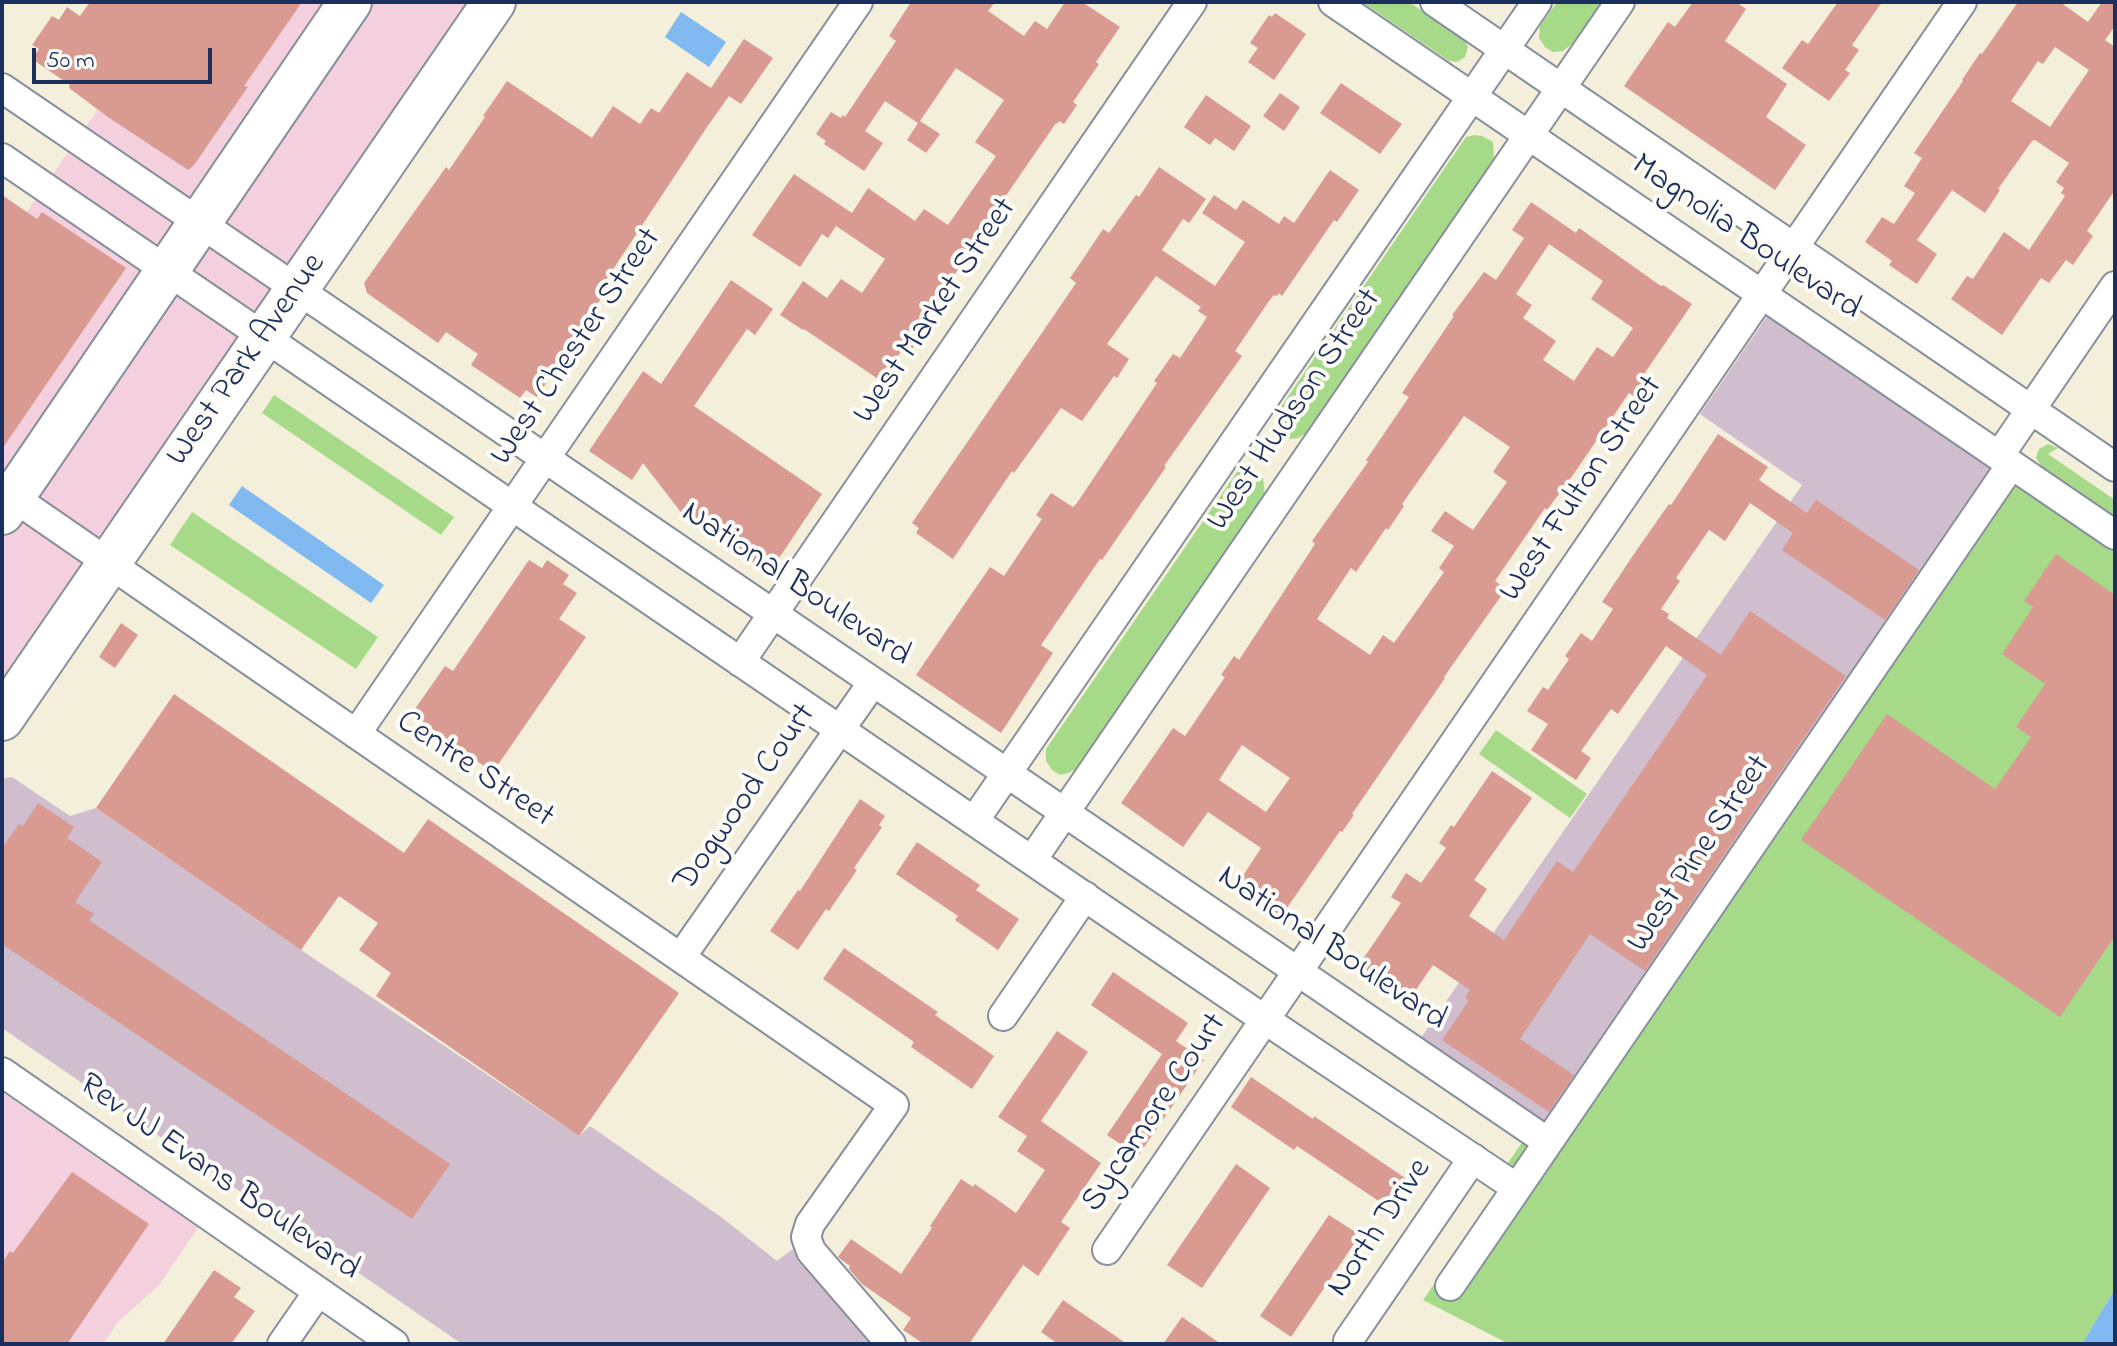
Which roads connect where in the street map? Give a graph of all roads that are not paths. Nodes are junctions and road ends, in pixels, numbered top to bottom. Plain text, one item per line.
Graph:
1 (350, 2) edge
2 (494, 2) edge
3 (858, 2) edge
4 (1192, 2) edge
5 (1333, 2) edge
6 (1435, 2) edge
7 (1537, 2) edge
8 (1620, 2) edge
9 (1962, 2) edge
10 (1504, 49) junction
11 (2, 88) edge
12 (1561, 88) junction
13 (1472, 96) junction
14 (1529, 135) junction
15 (2, 158) edge
16 (199, 224) junction
17 (1794, 247) junction
18 (167, 272) junction
19 (2115, 286) edge
20 (297, 290) junction
21 (1761, 294) junction
22 (264, 338) junction
23 (2031, 409) junction
24 (545, 459) junction
25 (2005, 460) junction
26 (2115, 467) edge
27 (8, 505) edge
28 (512, 507) junction
29 (2115, 535) edge
30 (109, 563) junction
31 (773, 614) junction
32 (740, 662) junction
33 (873, 682) junction
34 (2, 719) edge
35 (839, 729) junction
36 (356, 734) junction
37 (1007, 773) junction
38 (1065, 812) junction
39 (974, 821) junction
40 (1032, 860) junction
41 (1085, 896) junction
42 (681, 957) junction
43 (1298, 971) junction
44 (1003, 1016) dead end
45 (1264, 1019) junction
46 (2, 1072) edge
47 (1548, 1142) junction
48 (1473, 1158) junction
49 (1517, 1188) junction
50 (1107, 1250) dead end
51 (1450, 1286) dead end
52 (318, 1292) junction
53 (1348, 1341) dead end
54 (282, 1344) edge
55 (394, 1344) edge
56 (891, 1344) edge

1 - 16 highway
2 - 20 highway, West Park Avenue
3 - 24 street, West Chester Street
4 - 31 street, West Market Street
5 - 13 street, Magnolia Boulevard
6 - 10 street, Magnolia Boulevard
7 - 10 street, West Hudson Street
8 - 12 street, West Hudson Street
9 - 17 street, West Fulton Street
10 - 12 street, Magnolia Boulevard
10 - 13 street, West Hudson Street
11 - 16 street, National Boulevard
12 - 14 street, West Hudson Street
12 - 17 street, Magnolia Boulevard
13 - 14 street, Magnolia Boulevard
13 - 37 street, West Hudson Street
14 - 21 street, Magnolia Boulevard
14 - 38 street, West Hudson Street
15 - 18 street
16 - 18 highway
16 - 20 street, National Boulevard
17 - 21 street, West Fulton Street
17 - 23 street, Magnolia Boulevard
18 - 22 street
18 - 27 highway
19 - 23 street, West Pine Street
20 - 22 highway, West Park Avenue
20 - 24 street, National Boulevard
21 - 25 street, Magnolia Boulevard
21 - 43 street, West Fulton Street
22 - 28 street
22 - 30 highway, West Park Avenue
23 - 25 street, West Pine Street
23 - 26 street, Magnolia Boulevard
24 - 28 street, West Chester Street
24 - 31 street, National Boulevard
25 - 29 street, Magnolia Boulevard
25 - 47 street, West Pine Street
27 - 30 street, Centre Street
28 - 32 street
28 - 36 street, West Chester Street
30 - 34 highway, West Park Avenue
30 - 36 street, Centre Street
31 - 32 street, West Market Street
31 - 33 street, National Boulevard
32 - 35 street
33 - 35 street, Dogwood Court
33 - 37 street, National Boulevard
35 - 39 street
35 - 42 street, Dogwood Court
36 - 42 street, Centre Street
37 - 38 street, National Boulevard
37 - 39 street, West Hudson Street
38 - 40 street, West Hudson Street
38 - 43 street, National Boulevard
39 - 40 street
40 - 41 street
41 - 44 street
41 - 45 street
42 - 56 street, Centre Street
43 - 45 street, West Fulton Street
43 - 47 street, National Boulevard
45 - 48 street
45 - 50 street, Sycamore Court
46 - 52 street, Rev JJ Evans Boulevard
47 - 49 street, West Pine Street
48 - 49 street
48 - 53 street, North Drive
49 - 51 street, West Pine Street
52 - 54 street
52 - 55 street, Rev JJ Evans Boulevard

